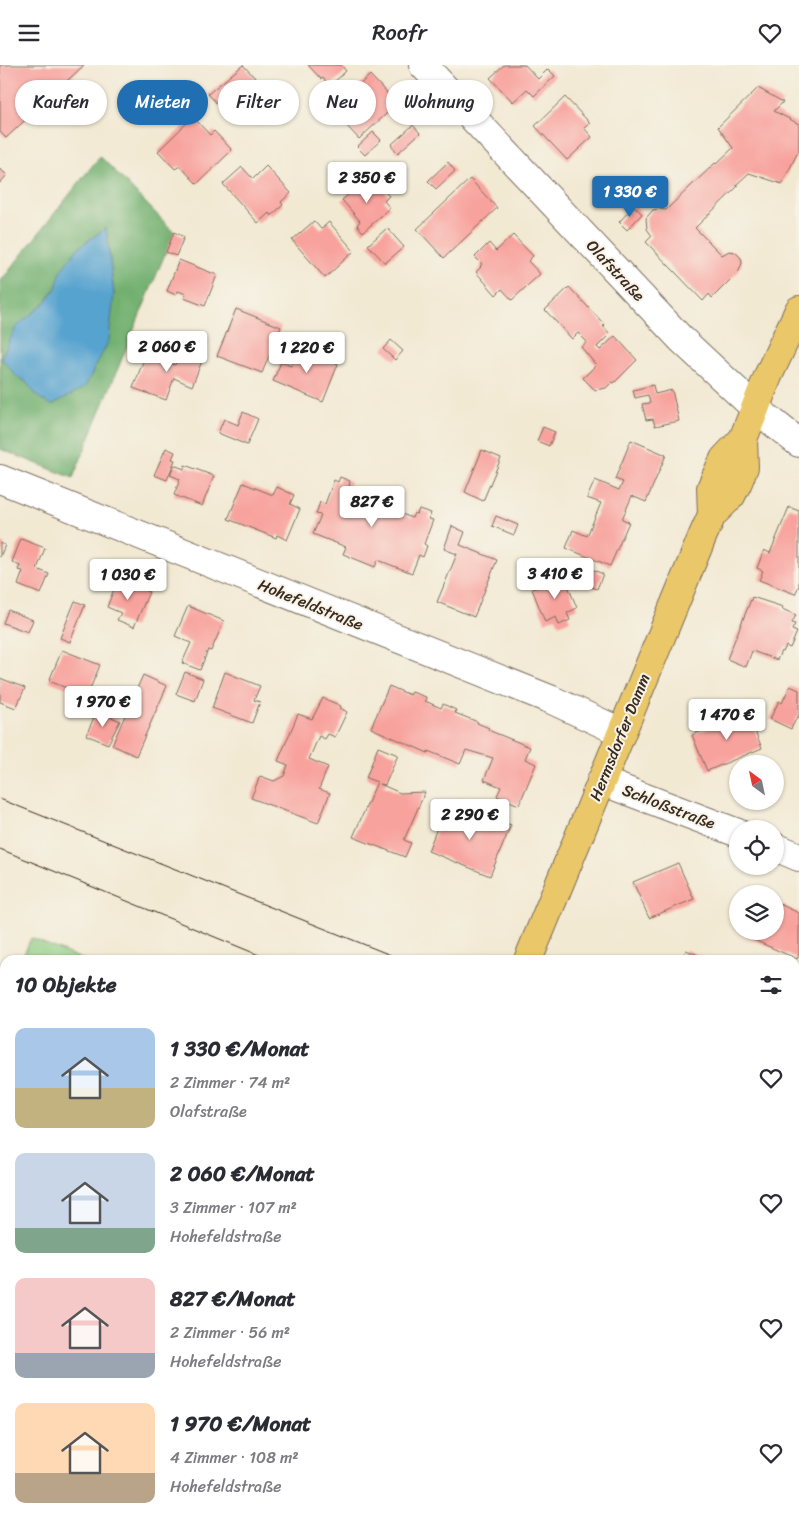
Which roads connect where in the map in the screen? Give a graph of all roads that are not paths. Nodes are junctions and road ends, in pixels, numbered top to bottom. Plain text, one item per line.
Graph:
1 (422, 65) edge
2 (799, 310) edge
3 (756, 408) junction
4 (799, 443) edge
5 (0, 479) edge
6 (621, 732) junction
7 (601, 781) junction
8 (729, 830) edge
9 (784, 851) edge
10 (799, 857) edge
11 (530, 955) edge

1 - 3 street, Olafstraße
2 - 3 main road, Hermsdorfer Damm
3 - 4 street, Olafstraße
3 - 6 main road, Hermsdorfer Damm
5 - 6 street, Hohefeldstraße
6 - 7 main road, Hermsdorfer Damm
7 - 8 street, Schloßstraße
7 - 11 main road, Hermsdorfer Damm
9 - 10 street

